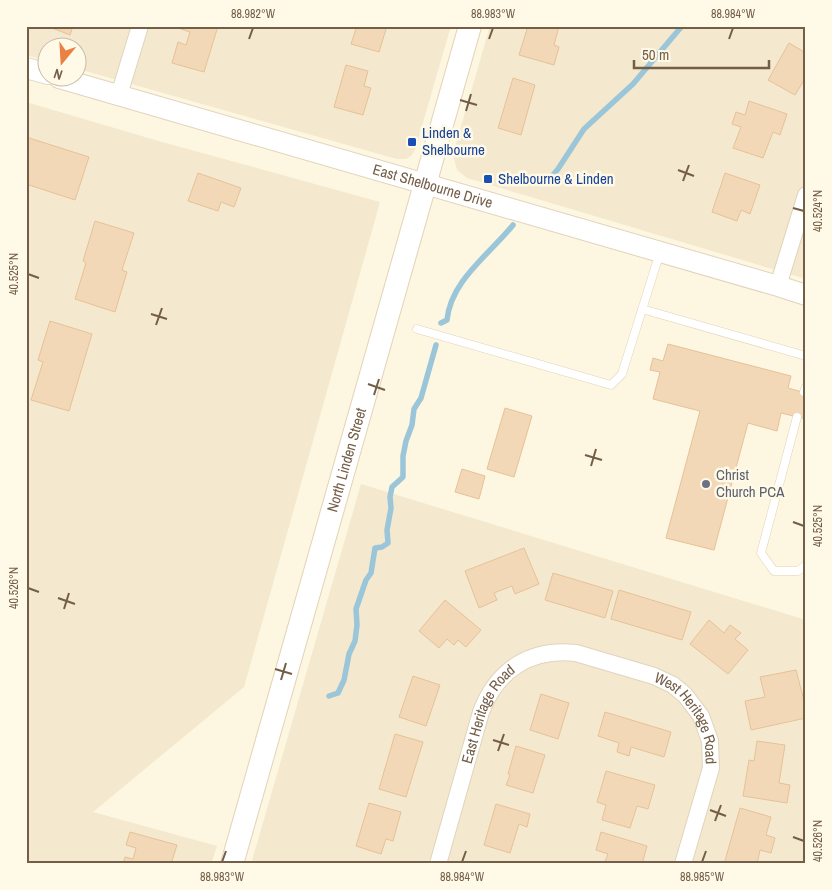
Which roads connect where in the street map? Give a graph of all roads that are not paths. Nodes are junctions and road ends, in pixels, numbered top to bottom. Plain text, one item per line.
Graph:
1 (140, 26) edge
2 (470, 26) edge
3 (88, 86) edge
4 (119, 95) junction
5 (425, 183) junction
6 (806, 195) edge
7 (660, 252) junction
8 (778, 286) junction
9 (806, 296) edge
10 (642, 309) junction
11 (417, 329) dead end
12 (806, 356) edge
13 (798, 417) dead end
14 (806, 565) edge
15 (612, 663) joint
16 (232, 864) edge
17 (438, 864) edge
18 (683, 864) edge

1 - 4 street
2 - 5 main road, North Linden Street
3 - 4 street, East Shelbourne Drive
4 - 5 street, East Shelbourne Drive
5 - 7 street, East Shelbourne Drive
5 - 16 main road, North Linden Street
6 - 8 street
7 - 8 street, East Shelbourne Drive
7 - 10 lane
8 - 9 street, East Shelbourne Drive
10 - 11 lane
10 - 12 lane
13 - 14 lane
15 - 17 street, East Heritage Road
15 - 18 street, West Heritage Road

